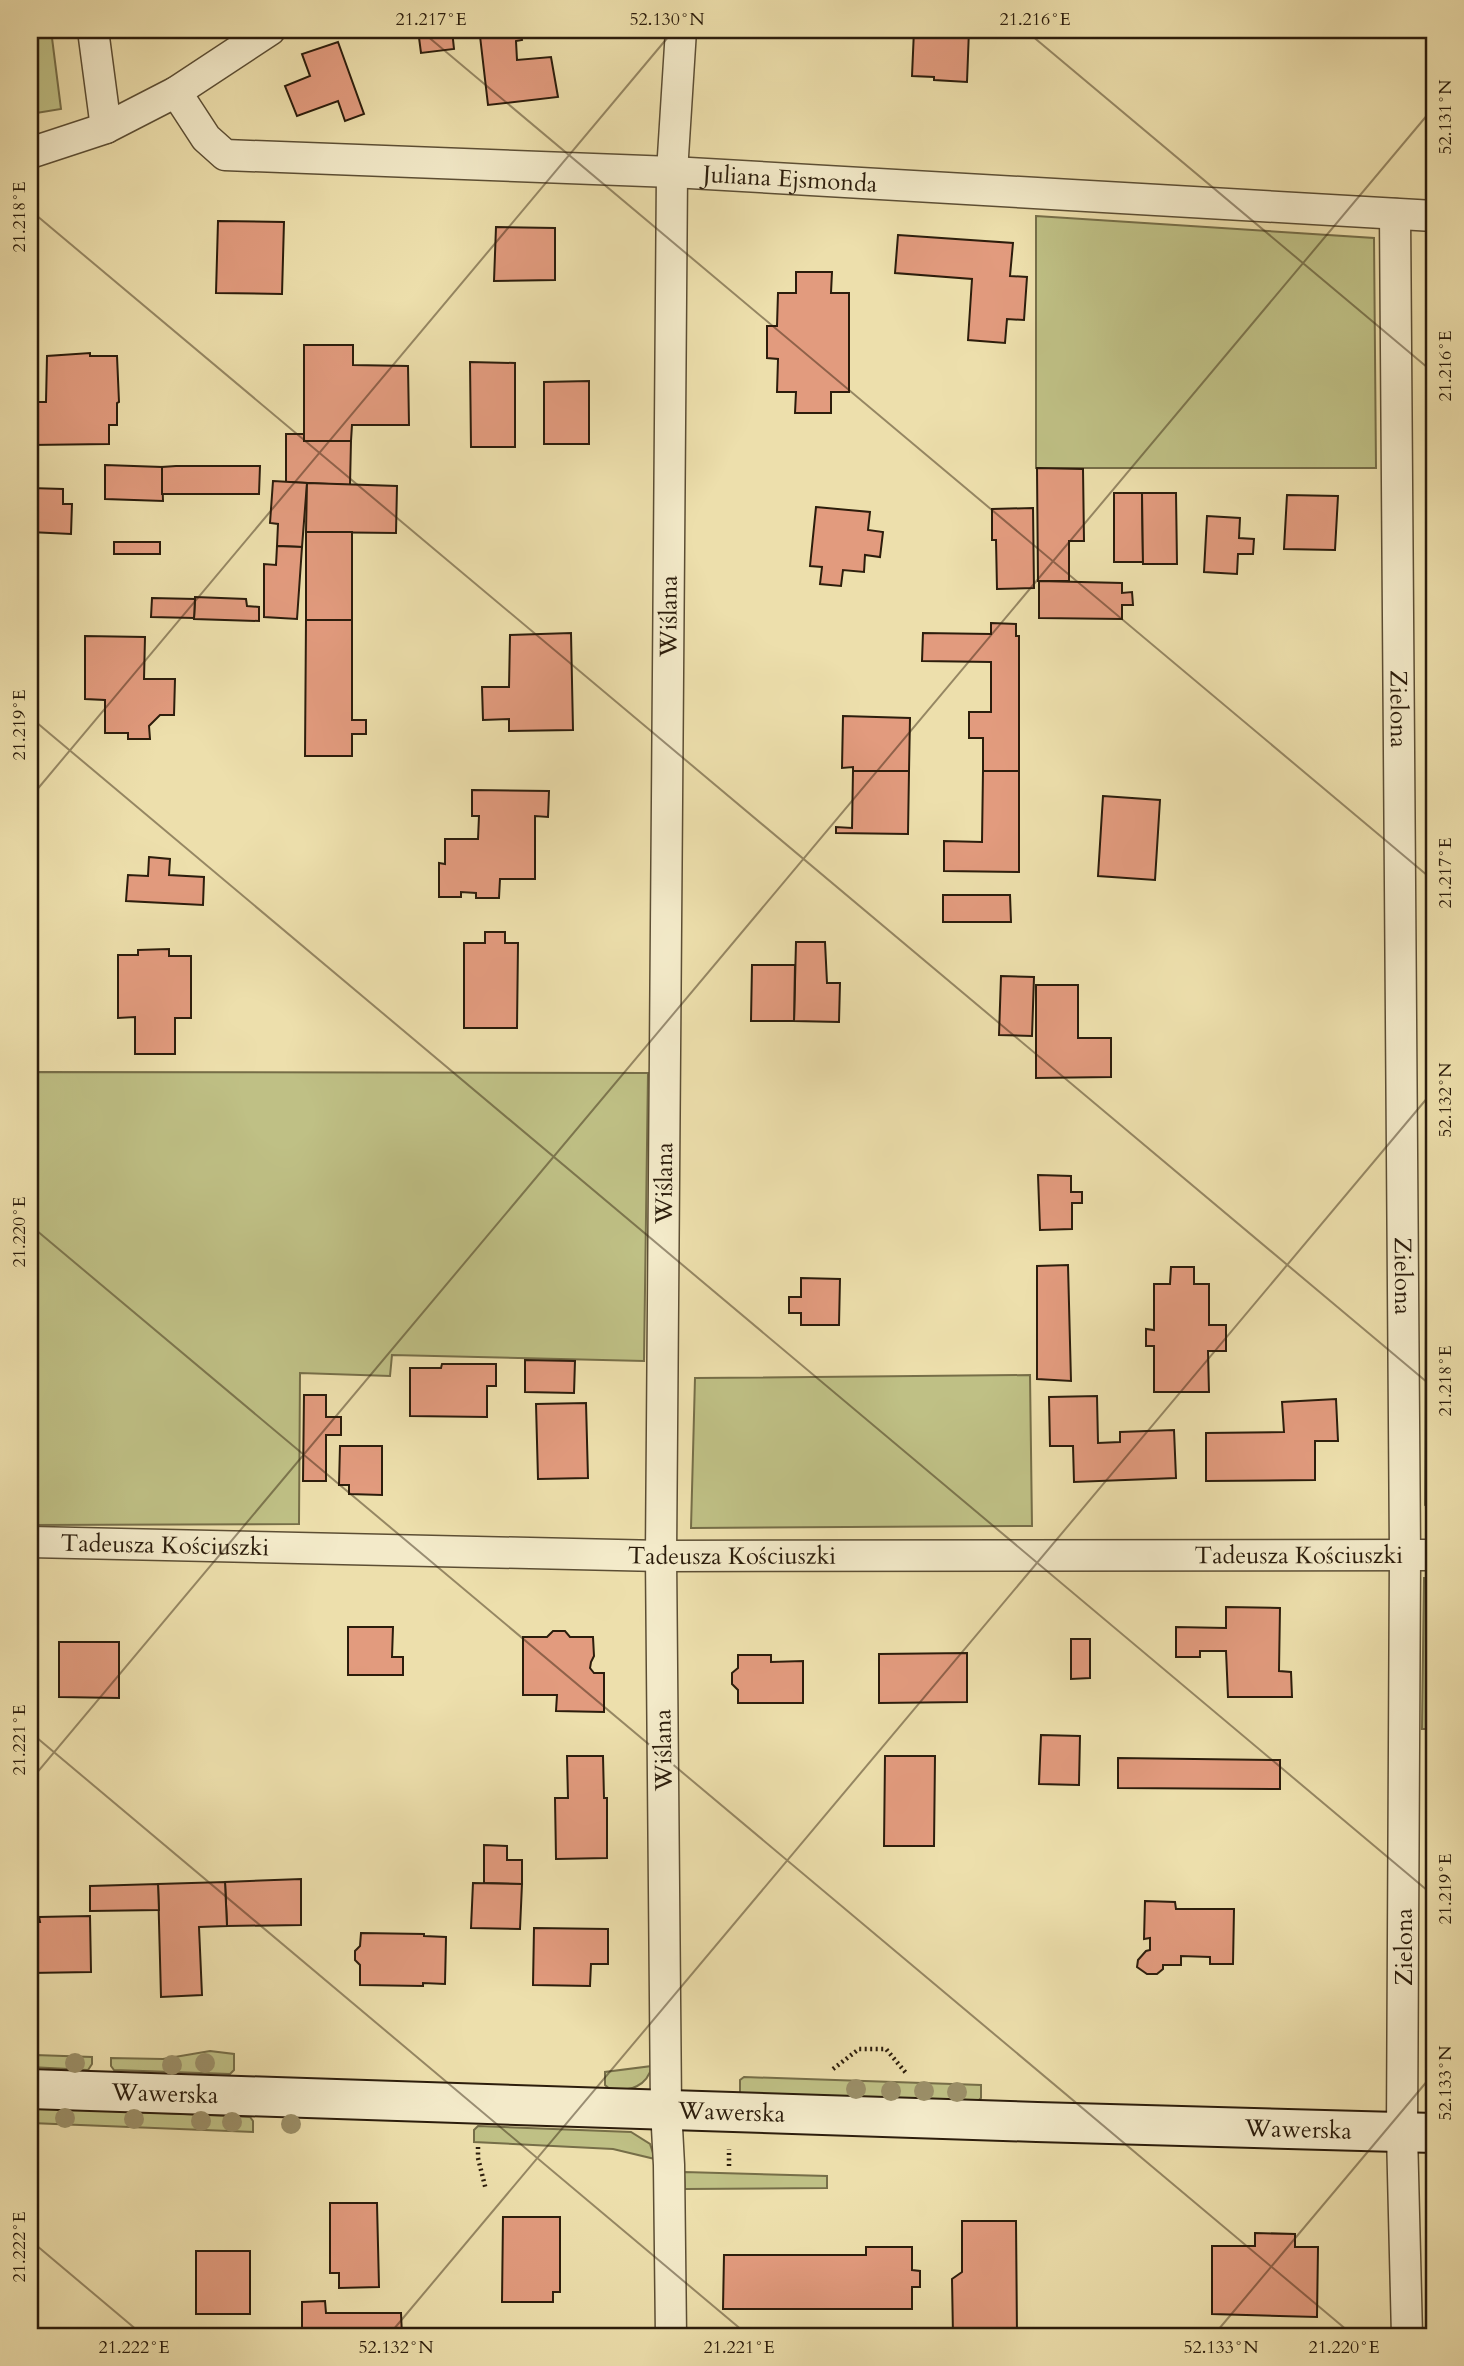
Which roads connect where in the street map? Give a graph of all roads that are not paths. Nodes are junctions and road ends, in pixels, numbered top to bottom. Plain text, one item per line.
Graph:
1 (93, 30) edge
2 (270, 30) edge
3 (681, 30) edge
4 (176, 92) junction
5 (106, 128) junction
6 (30, 153) edge
7 (673, 173) junction
8 (1395, 215) junction
9 (1434, 216) edge
10 (30, 1542) edge
11 (1420, 1555) edge
12 (661, 1556) junction
13 (30, 2089) edge
14 (666, 2109) junction
15 (1418, 2133) edge
16 (671, 2336) edge
17 (1407, 2336) edge

1 - 5 street
2 - 4 street
3 - 7 street, Wiślana
4 - 5 street
4 - 7 street, Juliana Ejsmonda
5 - 6 street
7 - 8 street, Juliana Ejsmonda
7 - 12 street, Wiślana
8 - 9 street, Juliana Ejsmonda
8 - 11 street, Zielona
10 - 12 street, Tadeusza Kościuszki
11 - 12 street, Tadeusza Kościuszki
11 - 15 street, Zielona
12 - 14 street, Wiślana
13 - 14 street, Wawerska
14 - 15 street, Wawerska
14 - 16 street, Wiślana
15 - 17 street, Zielona

